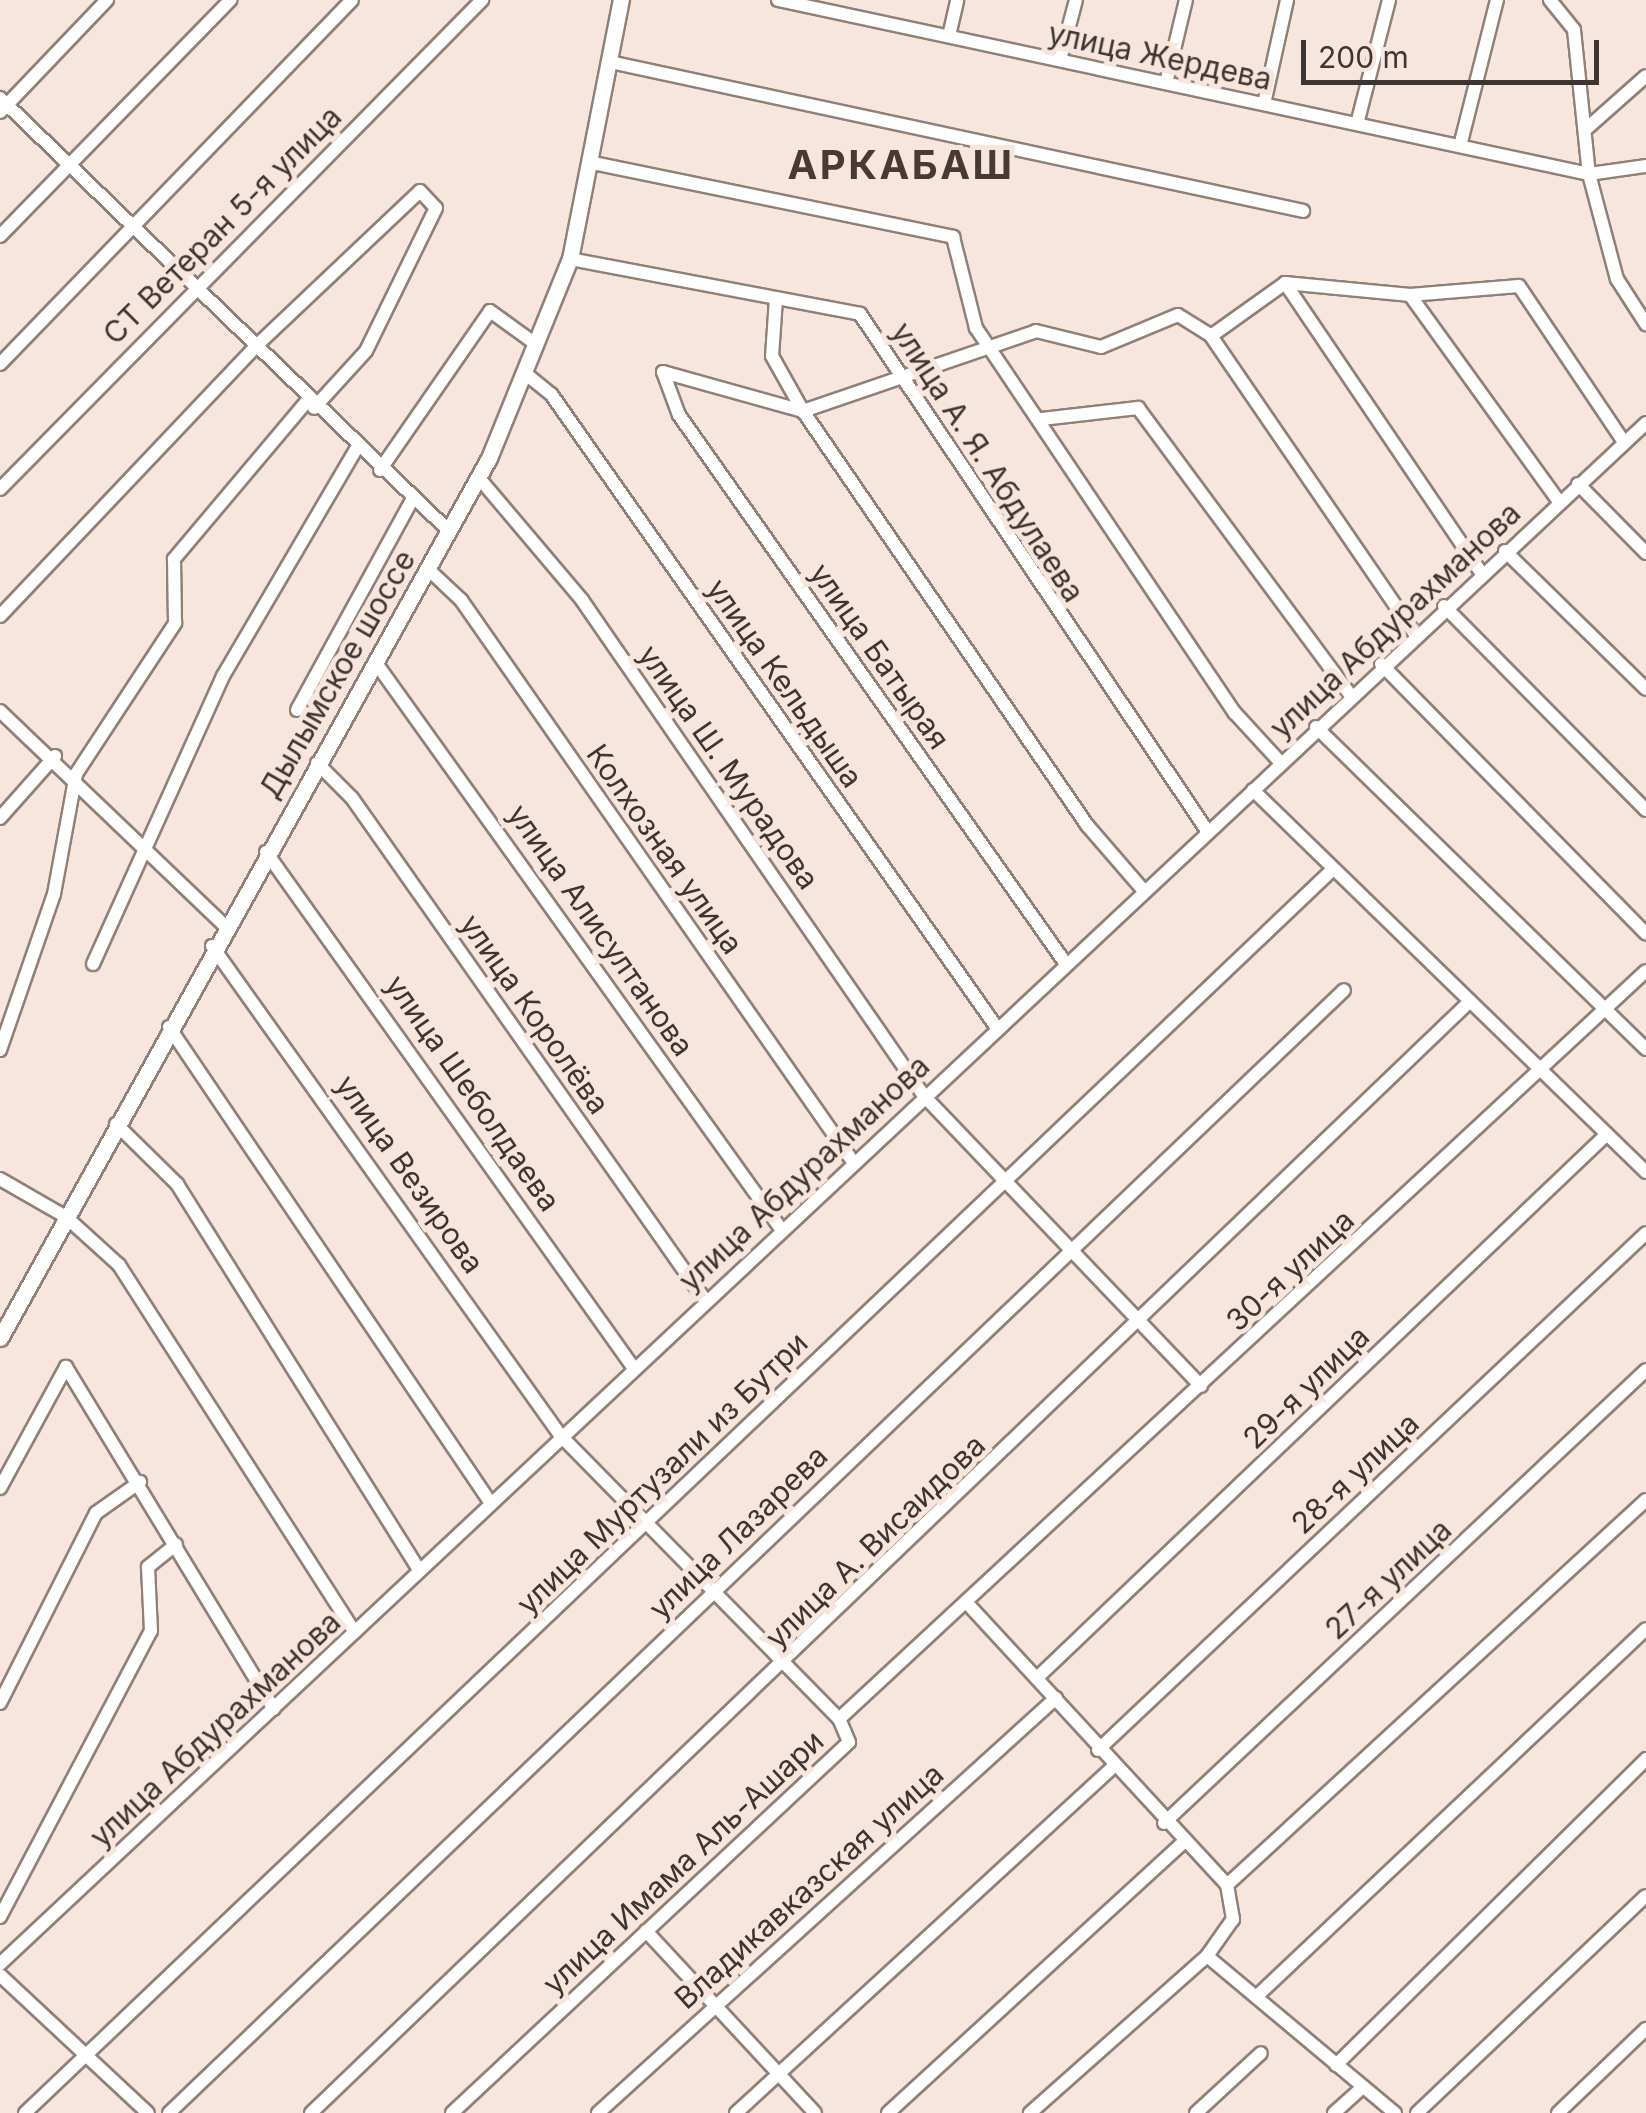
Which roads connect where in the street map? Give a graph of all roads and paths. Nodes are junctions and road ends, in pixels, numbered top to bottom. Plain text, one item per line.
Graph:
1 (107, 0) edge
2 (230, 0) edge
3 (352, 0) edge
4 (482, 0) edge
5 (621, 0) edge
6 (778, 0) edge
7 (958, 0) edge
8 (1076, 0) edge
9 (1186, 0) edge
10 (1287, 0) edge
11 (1389, 0) edge
12 (1498, 0) edge
13 (1550, 0) edge
14 (848, 7) edge
15 (948, 36) junction
16 (1060, 60) junction
17 (610, 62) junction
18 (1646, 76) edge
19 (1166, 83) junction
20 (1264, 104) junction
21 (2, 105) edge
22 (1357, 124) junction
23 (1585, 130) junction
24 (1460, 146) junction
25 (593, 163) junction
26 (1646, 166) edge
27 (70, 168) junction
28 (1589, 174) junction
29 (1302, 211) dead end
30 (128, 225) junction
31 (0, 236) edge
32 (570, 260) junction
33 (1285, 283) junction
34 (192, 288) junction
35 (1410, 295) junction
36 (776, 298) junction
37 (1646, 324) edge
38 (1211, 336) junction
39 (537, 345) junction
40 (254, 348) junction
41 (991, 349) junction
42 (0, 364) edge
43 (526, 374) junction
44 (905, 383) junction
45 (311, 405) junction
46 (803, 411) junction
47 (1041, 419) junction
48 (1644, 429) edge
49 (1624, 442) junction
50 (356, 449) junction
51 (380, 470) junction
52 (478, 478) junction
53 (1578, 484) junction
54 (0, 489) edge
55 (412, 500) junction
56 (1558, 500) junction
57 (450, 532) junction
58 (1504, 551) junction
59 (1646, 553) edge
60 (429, 570) junction
61 (1481, 572) junction
62 (1444, 606) junction
63 (0, 616) edge
64 (1414, 634) junction
65 (376, 662) junction
66 (1381, 664) junction
67 (1646, 689) edge
68 (1348, 693) junction
69 (297, 710) dead end
70 (0, 711) edge
71 (1316, 726) junction
72 (55, 756) junction
73 (317, 763) junction
74 (1280, 763) junction
75 (76, 774) junction
76 (1253, 790) junction
77 (1646, 810) edge
78 (0, 818) edge
79 (1208, 832) junction
80 (266, 852) junction
81 (148, 855) junction
82 (1333, 869) junction
83 (1144, 891) junction
84 (224, 925) junction
85 (1646, 934) edge
86 (212, 946) junction
87 (93, 964) dead end
88 (1066, 964) junction
89 (1646, 971) edge
90 (1344, 990) dead end
91 (1470, 1000) junction
92 (1605, 1009) junction
93 (169, 1027) junction
94 (997, 1028) junction
95 (1646, 1049) edge
96 (0, 1050) edge
97 (1542, 1072) junction
98 (924, 1096) junction
99 (116, 1124) junction
100 (1607, 1134) junction
101 (853, 1162) junction
102 (1646, 1172) edge
103 (0, 1180) edge
104 (1006, 1180) junction
105 (66, 1217) junction
106 (781, 1230) junction
107 (1646, 1233) edge
108 (1072, 1249) junction
109 (706, 1300) junction
110 (1141, 1320) junction
111 (0, 1338) edge
112 (633, 1367) junction
113 (1646, 1370) edge
114 (1201, 1386) junction
115 (560, 1435) junction
116 (140, 1482) junction
117 (0, 1488) edge
118 (1646, 1500) edge
119 (490, 1502) junction
120 (644, 1524) junction
121 (176, 1544) junction
122 (419, 1570) junction
123 (712, 1591) junction
124 (966, 1602) junction
125 (1646, 1629) edge
126 (355, 1632) junction
127 (784, 1663) junction
128 (1039, 1676) junction
129 (1056, 1698) junction
130 (0, 1703) edge
131 (274, 1709) junction
132 (839, 1719) junction
133 (1098, 1750) junction
134 (1646, 1759) edge
135 (1112, 1768) junction
136 (1164, 1823) junction
137 (1183, 1843) junction
138 (1227, 1885) junction
139 (1646, 1896) edge
140 (0, 1917) edge
141 (646, 1931) junction
142 (1208, 1956) junction
143 (0, 1964) edge
144 (0, 1975) edge
145 (1256, 1998) junction
146 (714, 2005) junction
147 (1646, 2029) edge
148 (1262, 2053) dead end
149 (90, 2054) junction
150 (1336, 2065) junction
151 (779, 2074) junction
152 (1363, 2087) junction
153 (25, 2113) edge
154 (148, 2113) edge
155 (170, 2113) edge
156 (311, 2113) edge
157 (452, 2113) edge
158 (598, 2113) edge
159 (736, 2113) edge
160 (815, 2113) edge
161 (888, 2113) edge
162 (1030, 2113) edge
163 (1196, 2113) edge
164 (1334, 2113) edge
165 (1394, 2113) edge
166 (1417, 2113) edge
167 (1558, 2113) edge

1 - 21 street
2 - 27 street
3 - 30 street
4 - 34 street, СТ Ветеран 5-я улица
5 - 17 main road, Дылымское шоссе
6 - 14 street, улица Жердева
7 - 15 street
8 - 16 street
9 - 19 street
10 - 20 street
11 - 22 street
12 - 24 street
13 - 23 street
14 - 15 street, улица Жердева
15 - 16 street, улица Жердева
16 - 19 street, улица Жердева
17 - 25 main road, Дылымское шоссе
17 - 29 street
18 - 23 street
19 - 20 street, улица Жердева
20 - 22 street, улица Жердева
21 - 27 street
22 - 24 street, улица Жердева
23 - 28 street
24 - 28 street, улица Жердева
25 - 32 main road, Дылымское шоссе
25 - 41 street
26 - 28 street
27 - 30 street
27 - 31 street
28 - 37 street
30 - 34 street
30 - 42 street
32 - 36 street, улица А. Я. Абдулаева
32 - 39 main road, Дылымское шоссе
33 - 35 street
33 - 38 street
33 - 61 street
34 - 40 street
34 - 54 street, СТ Ветеран 5-я улица
35 - 49 street
35 - 56 street
36 - 44 street, улица А. Я. Абдулаева
36 - 46 street
38 - 41 street
38 - 64 street
39 - 43 main road, Дылымское шоссе
39 - 51 street
40 - 45 street
40 - 45 street
40 - 63 street
41 - 44 street
41 - 47 street
43 - 52 main road, Дылымское шоссе
43 - 94 street, улица Кельдыша
44 - 46 street
44 - 79 street, улица А. Я. Абдулаева
45 - 50 street
45 - 75 street
46 - 83 street
46 - 88 street, улица Батырая
47 - 68 street
47 - 74 street
48 - 49 street, улица Абдурахманова
49 - 53 street, улица Абдурахманова
50 - 51 street
50 - 81 street
51 - 55 street
52 - 57 main road, Дылымское шоссе
52 - 98 street, улица Ш. Мурадова
53 - 56 street, улица Абдурахманова
53 - 59 street
55 - 57 street
55 - 69 street
56 - 58 street, улица Абдурахманова
57 - 60 main road, Дылымское шоссе
58 - 61 street, улица Абдурахманова
58 - 67 street
60 - 65 main road, Дылымское шоссе
60 - 101 street, Колхозная улица
61 - 62 street, улица Абдурахманова
62 - 64 street, улица Абдурахманова
62 - 77 street
64 - 66 street, улица Абдурахманова
65 - 73 main road, Дылымское шоссе
65 - 106 street, улица Алисултанова
66 - 68 street, улица Абдурахманова
66 - 85 street
68 - 71 street, улица Абдурахманова
70 - 72 street
71 - 74 street, улица Абдурахманова
71 - 92 street
72 - 75 street
72 - 78 street
73 - 80 main road, Дылымское шоссе
73 - 109 street, улица Королёва
74 - 76 street, улица Абдурахманова
75 - 81 street
75 - 96 street
76 - 79 street, улица Абдурахманова
76 - 82 street
79 - 83 street, улица Абдурахманова
80 - 84 main road, Дылымское шоссе
80 - 112 street, улица Шеболдаева
81 - 84 street
81 - 87 street
82 - 91 street
82 - 104 street, улица Муртузали из Бутри
83 - 88 street, улица Абдурахманова
84 - 86 main road, Дылымское шоссе
86 - 93 main road, Дылымское шоссе
86 - 115 street, улица Везирова
88 - 94 street, улица Абдурахманова
89 - 92 street, 30-я улица
90 - 108 street, улица Лазарева
91 - 97 street
91 - 110 street, улица А. Висаидова
92 - 95 street
92 - 97 street, 30-я улица
93 - 99 main road, Дылымское шоссе
93 - 119 street
94 - 98 street, улица Абдурахманова
97 - 100 street
97 - 114 street, 30-я улица
98 - 101 street, улица Абдурахманова
98 - 104 street, улица Ш. Мурадова
99 - 105 main road, Дылымское шоссе
99 - 122 street
100 - 102 street
100 - 128 street, 29-я улица
101 - 106 street, улица Абдурахманова
103 - 105 street
104 - 108 street, улица Ш. Мурадова
104 - 120 street, улица Муртузали из Бутри
105 - 111 main road, Дылымское шоссе
105 - 126 street
106 - 109 street, улица Абдурахманова
107 - 133 street, 28-я улица
108 - 110 street, улица Ш. Мурадова
108 - 123 street, улица Лазарева
109 - 112 street, улица Абдурахманова
110 - 114 street, улица Ш. Мурадова
110 - 127 street, улица А. Висаидова
112 - 115 street, улица Абдурахманова
113 - 136 street, 27-я улица
114 - 124 street, 30-я улица
115 - 119 street, улица Абдурахманова
115 - 120 street, улица Везирова
116 - 117 street
116 - 121 street
116 - 130 street
118 - 138 street
119 - 122 street, улица Абдурахманова
120 - 123 street, улица Везирова
120 - 149 street, улица Муртузали из Бутри
121 - 131 street
121 - 140 street
122 - 126 street, улица Абдурахманова
123 - 127 street, улица Везирова
123 - 155 street, улица Лазарева
124 - 128 street
124 - 132 street, улица Имама Аль-Ашари
125 - 145 street
126 - 131 street, улица Абдурахманова
127 - 132 street, улица Везирова
127 - 156 street, улица А. Висаидова
128 - 129 street
129 - 133 street
129 - 146 street, Владикавказская улица
131 - 143 street, улица Абдурахманова
132 - 141 street, улица Имама Аль-Ашари
133 - 135 street
134 - 150 street
135 - 136 street
135 - 151 street
136 - 137 street
137 - 138 street
137 - 161 street
138 - 142 street
139 - 166 street
141 - 146 street
141 - 157 street, улица Имама Аль-Ашари
142 - 145 street
142 - 162 street
144 - 149 street
145 - 150 street
146 - 151 street
146 - 158 street, Владикавказская улица
147 - 167 street
148 - 163 street
149 - 153 street, улица Муртузали из Бутри
149 - 154 street
150 - 152 street
151 - 159 street
151 - 160 street
152 - 164 street
152 - 165 street

